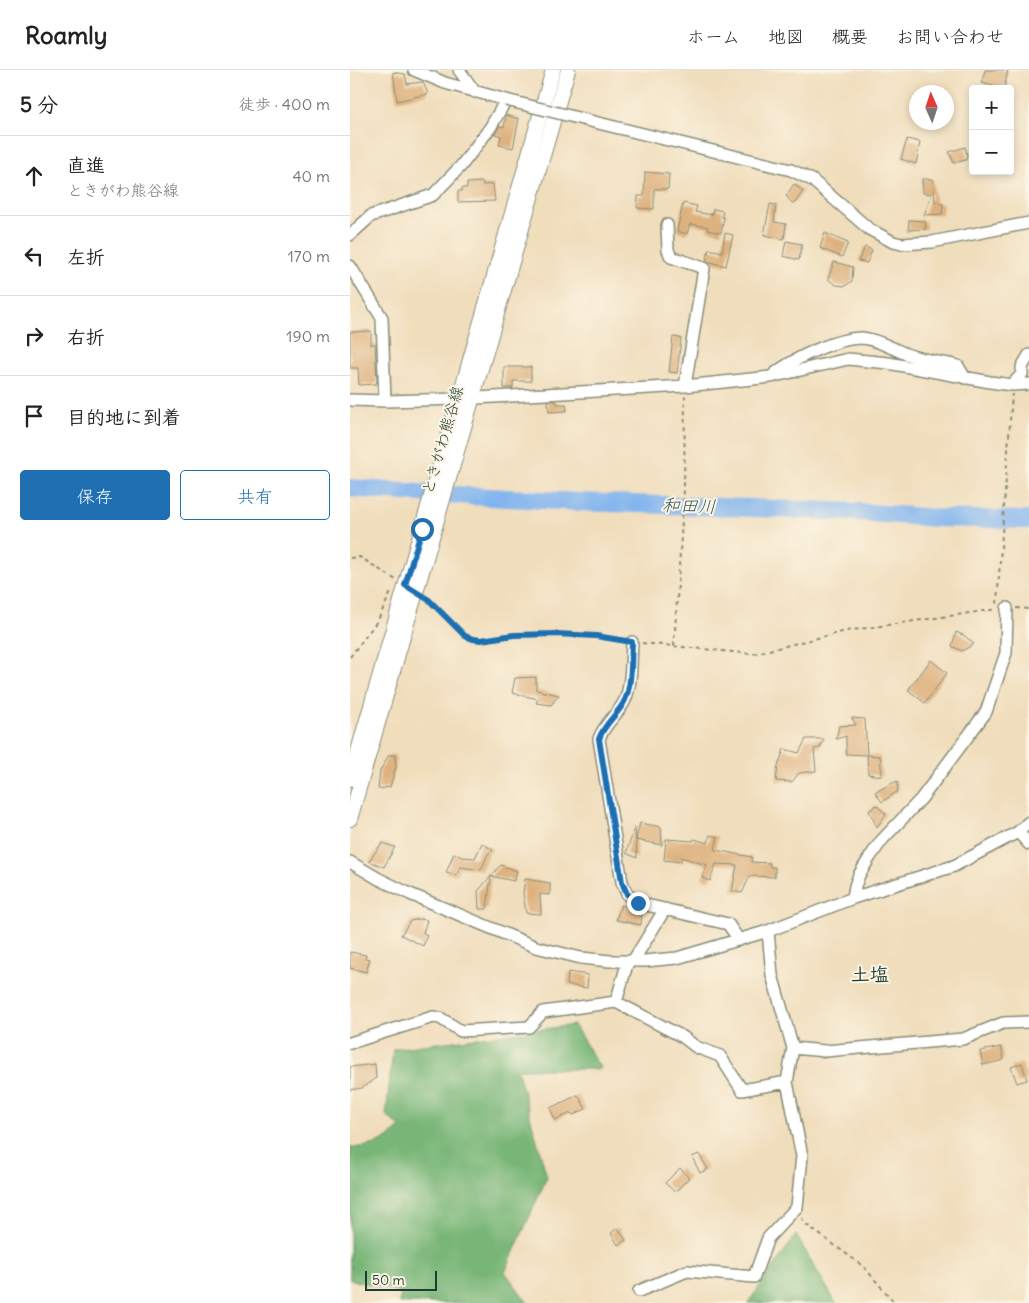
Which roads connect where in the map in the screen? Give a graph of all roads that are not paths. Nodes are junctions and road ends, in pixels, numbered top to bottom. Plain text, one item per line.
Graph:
1 (414, 70) edge
2 (459, 70) edge
3 (553, 70) edge
4 (568, 70) edge
5 (476, 92) junction
6 (506, 100) junction
7 (1029, 223) edge
8 (667, 225) dead end
9 (350, 235) edge
10 (350, 266) edge
11 (1029, 355) edge
12 (771, 377) junction
13 (965, 378) junction
14 (1029, 384) edge
15 (1012, 385) junction
16 (685, 386) junction
17 (466, 398) junction
18 (350, 400) edge
19 (385, 401) junction
20 (405, 589) junction
21 (1007, 608) dead end
22 (632, 642) road end
23 (350, 778) edge
24 (350, 819) edge
25 (1029, 822) edge
26 (1018, 832) junction
27 (1029, 844) edge
28 (350, 862) edge
29 (853, 898) junction
30 (665, 909) junction
31 (768, 931) junction
32 (739, 940) junction
33 (631, 961) junction
34 (616, 1002) junction
35 (1029, 1022) edge
36 (350, 1043) edge
37 (793, 1048) junction
38 (787, 1082) junction
39 (639, 1291) dead end

1 - 5 street
2 - 5 street
3 - 17 main road, ときがわ熊谷線
4 - 17 main road, ときがわ熊谷線
5 - 6 street
6 - 7 street, bridge
6 - 9 street
8 - 16 street
10 - 19 street
11 - 15 street
12 - 13 street
12 - 13 street
12 - 16 street
13 - 15 street
14 - 15 street
16 - 17 street
17 - 19 street
17 - 20 main road, ときがわ熊谷線
18 - 19 street
20 - 23 main road, ときがわ熊谷線
20 - 24 main road, ときがわ熊谷線
21 - 29 street
22 - 30 street
25 - 26 street
26 - 27 street
26 - 29 street
28 - 33 street
29 - 31 street
30 - 32 street
30 - 33 street
31 - 32 street
31 - 37 street
32 - 33 street
33 - 34 street
34 - 36 street
34 - 38 street
35 - 37 street
37 - 38 street
38 - 39 street

